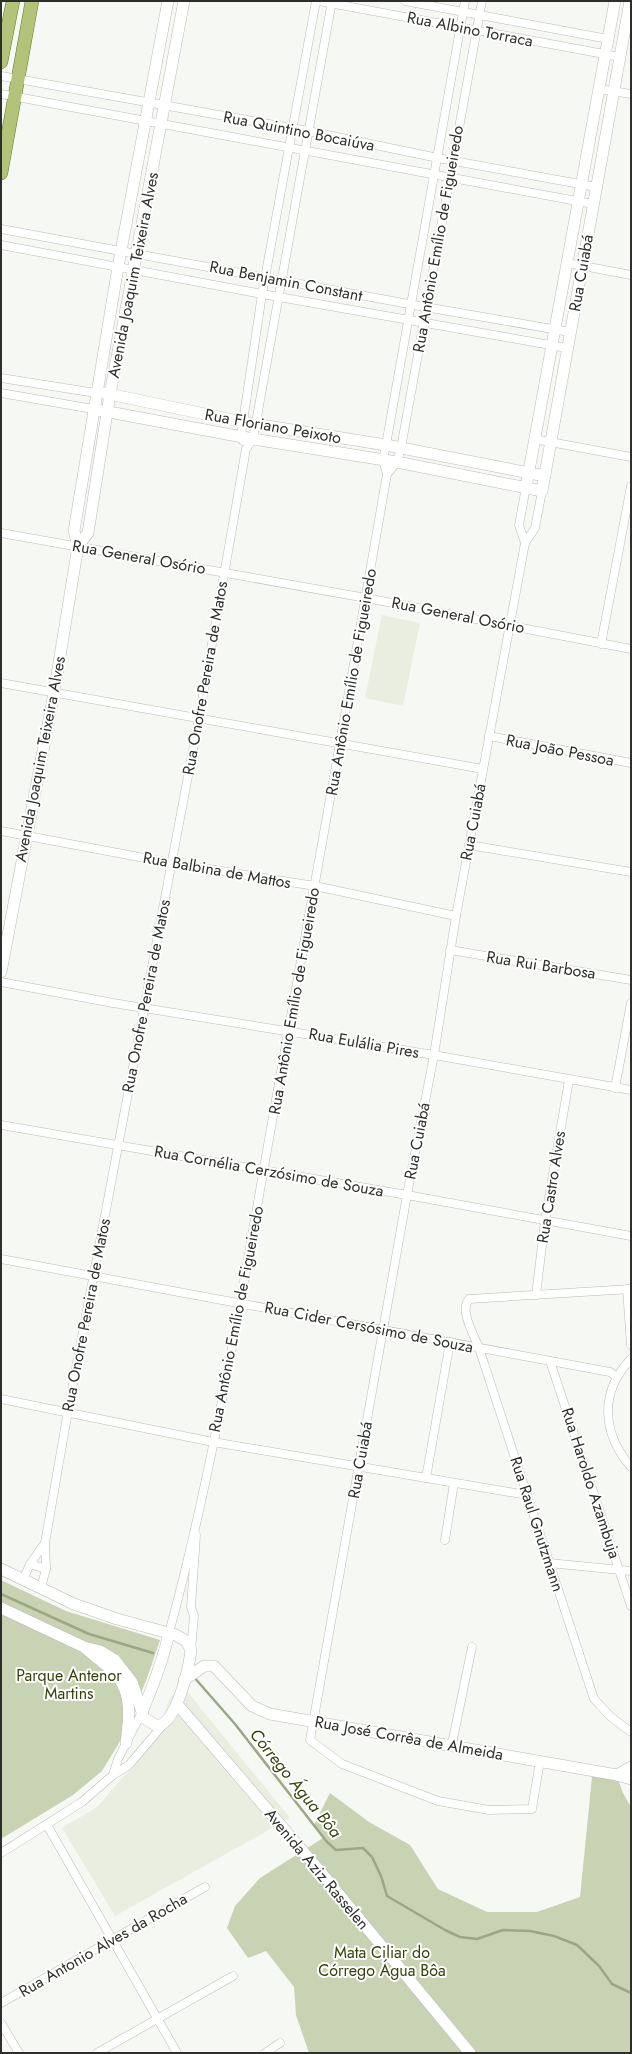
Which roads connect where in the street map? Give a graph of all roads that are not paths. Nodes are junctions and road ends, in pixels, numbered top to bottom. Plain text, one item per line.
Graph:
1 (13, 1) edge
2 (32, 1) edge
3 (168, 1) edge
4 (184, 1) edge
5 (316, 1) edge
6 (319, 1) edge
7 (405, 1) edge
8 (465, 1) edge
9 (482, 1) edge
10 (332, 2) edge
11 (615, 3) edge
12 (629, 4) edge
13 (463, 12) junction
14 (479, 14) junction
15 (611, 24) junction
16 (628, 26) edge
17 (460, 28) junction
18 (476, 30) junction
19 (608, 39) junction
20 (605, 56) junction
21 (620, 57) junction
22 (1, 62) edge
23 (1, 76) edge
24 (19, 80) junction
25 (599, 89) junction
26 (615, 92) junction
27 (1, 94) edge
28 (631, 94) edge
29 (16, 96) junction
30 (148, 104) junction
31 (164, 106) junction
32 (145, 121) junction
33 (161, 124) junction
34 (293, 129) junction
35 (308, 131) junction
36 (290, 149) junction
37 (304, 151) junction
38 (438, 158) junction
39 (452, 161) junction
40 (1, 173) edge
41 (435, 175) junction
42 (449, 178) junction
43 (581, 185) junction
44 (596, 187) junction
45 (577, 202) junction
46 (593, 204) junction
47 (1, 229) edge
48 (1, 245) edge
49 (121, 250) junction
50 (137, 253) junction
51 (567, 264) junction
52 (582, 266) junction
53 (118, 267) junction
54 (134, 270) junction
55 (631, 275) edge
56 (266, 277) junction
57 (282, 281) junction
58 (262, 294) junction
59 (279, 297) junction
60 (410, 304) junction
61 (425, 307) junction
62 (408, 319) junction
63 (422, 322) junction
64 (554, 330) junction
65 (570, 332) junction
66 (552, 345) junction
67 (567, 348) junction
68 (1, 378) edge
69 (96, 392) junction
70 (1, 393) edge
71 (110, 394) junction
72 (93, 409) junction
73 (108, 412) junction
74 (243, 422) junction
75 (255, 424) junction
76 (241, 436) junction
77 (252, 439) junction
78 (534, 439) junction
79 (551, 442) junction
80 (386, 445) junction
81 (401, 448) junction
82 (246, 449) junction
83 (631, 457) edge
84 (384, 460) junction
85 (397, 462) junction
86 (528, 473) junction
87 (387, 474) junction
88 (545, 476) junction
89 (631, 486) edge
90 (526, 488) junction
91 (542, 491) junction
92 (1, 533) edge
93 (525, 543) junction
94 (78, 546) junction
95 (224, 572) junction
96 (366, 598) junction
97 (510, 625) junction
98 (601, 644) junction
99 (631, 649) edge
100 (1, 683) edge
101 (54, 693) junction
102 (199, 718) junction
103 (489, 736) junction
104 (341, 743) junction
105 (631, 763) edge
106 (484, 769) junction
107 (1, 831) edge
108 (26, 835) junction
109 (469, 845) junction
110 (171, 863) junction
111 (631, 872) edge
112 (315, 886) junction
113 (456, 916) junction
114 (450, 950) junction
115 (1, 972) edge
116 (631, 980) edge
117 (1, 982) edge
118 (631, 1003) edge
119 (144, 1008) junction
120 (289, 1030) junction
121 (434, 1055) junction
122 (569, 1080) junction
123 (615, 1088) junction
124 (631, 1090) edge
125 (1, 1125) edge
126 (118, 1145) junction
127 (264, 1170) junction
128 (407, 1195) junction
129 (545, 1221) junction
130 (631, 1236) edge
131 (1, 1259) edge
132 (93, 1276) junction
133 (629, 1289) edge
134 (536, 1295) junction
135 (239, 1303) junction
136 (383, 1330) junction
137 (450, 1342) junction
138 (631, 1346) edge
139 (479, 1348) junction
140 (631, 1359) edge
141 (550, 1361) junction
142 (617, 1377) junction
143 (1, 1399) edge
144 (68, 1411) junction
145 (213, 1442) junction
146 (359, 1467) junction
147 (631, 1467) edge
148 (426, 1478) junction
149 (454, 1483) junction
150 (527, 1495) junction
151 (195, 1526) junction
152 (444, 1540) dead end
153 (44, 1543) junction
154 (549, 1563) junction
155 (30, 1564) junction
156 (1, 1569) edge
157 (46, 1569) junction
158 (619, 1570) junction
159 (631, 1571) edge
160 (23, 1580) junction
161 (41, 1588) junction
162 (631, 1606) edge
163 (1, 1608) edge
164 (169, 1633) junction
165 (84, 1647) junction
166 (472, 1647) dead end
167 (191, 1650) junction
168 (184, 1680) junction
169 (177, 1704) junction
170 (142, 1712) junction
171 (313, 1720) junction
172 (162, 1726) junction
173 (631, 1732) edge
174 (126, 1743) junction
175 (452, 1744) junction
176 (540, 1761) junction
177 (631, 1767) edge
178 (113, 1775) junction
179 (617, 1775) junction
180 (631, 1780) edge
181 (47, 1825) junction
182 (1, 1853) edge
183 (205, 1887) dead end
184 (112, 1939) junction
185 (233, 1976) dead end
186 (1, 2003) edge
187 (156, 2018) junction
188 (1, 2023) edge
189 (280, 2043) dead end
190 (19, 2053) edge
191 (97, 2053) edge
192 (177, 2053) edge
193 (265, 2053) edge
194 (470, 2053) edge

1 - 22 main road
2 - 24 main road
3 - 30 street, Avenida Joaquim Teixeira Alves
4 - 31 street, Avenida Joaquim Teixeira Alves
5 - 34 street
6 - 10 street, Rua Albino Torraca
7 - 13 street, Rua Albino Torraca
8 - 13 street, Rua Antônio Emílio de Figueiredo
9 - 14 street, Rua Antônio Emílio de Figueiredo
10 - 17 street, Rua Albino Torraca
10 - 35 street, Rua Onofre Pereira de Matos
11 - 12 street
11 - 15 street, Rua Cuiabá
12 - 16 street, Rua Cuiabá
13 - 14 street, Rua Albino Torraca
13 - 17 street, Rua Antônio Emílio de Figueiredo
14 - 18 street, Rua Antônio Emílio de Figueiredo
14 - 19 street, Rua Albino Torraca
15 - 16 street
15 - 19 street, Rua Cuiabá
16 - 21 street, Rua Cuiabá
17 - 18 street, Rua Albino Torraca
17 - 38 street, Rua Antônio Emílio de Figueiredo
18 - 20 street, Rua Albino Torraca
18 - 39 street, Rua Antônio Emílio de Figueiredo
19 - 20 street, Rua Cuiabá
20 - 21 street, Rua Albino Torraca
20 - 25 street, Rua Cuiabá
21 - 26 street, Rua Cuiabá
23 - 24 street, Rua Quintino Bocaiúva
24 - 29 main road
24 - 30 street, Rua Quintino Bocaiúva
25 - 26 street
25 - 43 street, Rua Cuiabá
26 - 28 street
26 - 44 street, Rua Cuiabá
27 - 29 street, Rua Quintino Bocaiúva
29 - 32 street, Rua Quintino Bocaiúva
29 - 40 main road
30 - 31 street, Rua Quintino Bocaiúva
30 - 32 street, Avenida Joaquim Teixeira Alves
31 - 33 street, Avenida Joaquim Teixeira Alves
31 - 34 street, Rua Quintino Bocaiúva
32 - 33 street, Rua Quintino Bocaiúva
32 - 49 street, Avenida Joaquim Teixeira Alves
33 - 36 street, Rua Quintino Bocaiúva
33 - 50 street, Avenida Joaquim Teixeira Alves
34 - 35 street, Rua Quintino Bocaiúva
34 - 36 street
35 - 37 street, Rua Onofre Pereira de Matos
35 - 38 street, Rua Quintino Bocaiúva
36 - 37 street, Rua Quintino Bocaiúva
36 - 56 street
37 - 41 street, Rua Quintino Bocaiúva
37 - 57 street, Rua Onofre Pereira de Matos
38 - 39 street, Rua Quintino Bocaiúva
38 - 41 street, Rua Antônio Emílio de Figueiredo
39 - 42 street, Rua Antônio Emílio de Figueiredo
39 - 43 street, Rua Quintino Bocaiúva
41 - 42 street, Rua Quintino Bocaiúva
41 - 60 street, Rua Antônio Emílio de Figueiredo
42 - 45 street, Rua Quintino Bocaiúva
42 - 61 street, Rua Antônio Emílio de Figueiredo
43 - 44 street, Rua Quintino Bocaiúva
43 - 45 street, Rua Cuiabá
44 - 46 street, Rua Cuiabá
45 - 46 street, Rua Quintino Bocaiúva
45 - 51 street, Rua Cuiabá
46 - 52 street, Rua Cuiabá
47 - 49 street, Rua Benjamin Constant
48 - 53 street, Rua Benjamin Constant
49 - 50 street, Rua Benjamin Constant
49 - 53 street, Avenida Joaquim Teixeira Alves
50 - 54 street, Avenida Joaquim Teixeira Alves
50 - 56 street, Rua Benjamin Constant
51 - 52 street
51 - 64 street, Rua Cuiabá
52 - 55 street
52 - 65 street, Rua Cuiabá
53 - 54 street, Rua Benjamin Constant
53 - 69 street, Avenida Joaquim Teixeira Alves
54 - 58 street, Rua Benjamin Constant
54 - 71 street, Avenida Joaquim Teixeira Alves
56 - 57 street, Rua Benjamin Constant
56 - 58 street
57 - 59 street, Rua Onofre Pereira de Matos
57 - 60 street, Rua Benjamin Constant
58 - 59 street, Rua Benjamin Constant
58 - 74 street
59 - 62 street, Rua Benjamin Constant
59 - 75 street, Rua Onofre Pereira de Matos
60 - 61 street, Rua Benjamin Constant
60 - 62 street, Rua Antônio Emílio de Figueiredo
61 - 63 street, Rua Antônio Emílio de Figueiredo
61 - 64 street, Rua Benjamin Constant
62 - 63 street, Rua Benjamin Constant
62 - 80 street, Rua Antônio Emílio de Figueiredo
63 - 66 street, Rua Benjamin Constant
63 - 81 street, Rua Antônio Emílio de Figueiredo
64 - 65 street, Rua Benjamin Constant
64 - 66 street, Rua Cuiabá
65 - 67 street, Rua Cuiabá
66 - 67 street, Rua Benjamin Constant
66 - 78 street, Rua Cuiabá
67 - 79 street, Rua Cuiabá
68 - 69 street, Rua Floriano Peixoto
69 - 71 street, Rua Floriano Peixoto
69 - 72 street, Avenida Joaquim Teixeira Alves
70 - 72 street, Rua Floriano Peixoto
71 - 73 street, Avenida Joaquim Teixeira Alves
71 - 74 street, Rua Floriano Peixoto
72 - 73 street, Rua Floriano Peixoto
72 - 94 street, Avenida Joaquim Teixeira Alves
73 - 76 street, Rua Floriano Peixoto
73 - 94 street, Avenida Joaquim Teixeira Alves
74 - 75 street, Rua Floriano Peixoto
74 - 76 street
75 - 77 street, Rua Onofre Pereira de Matos
75 - 80 street, Rua Floriano Peixoto
76 - 77 street, Rua Floriano Peixoto
76 - 82 street
77 - 82 street, Rua Onofre Pereira de Matos
77 - 84 street, Rua Floriano Peixoto
78 - 79 street
78 - 86 street, Rua Cuiabá
79 - 83 street
79 - 88 street, Rua Cuiabá
80 - 81 street, Rua Floriano Peixoto
80 - 84 street, Rua Antônio Emílio de Figueiredo
81 - 85 street, Rua Antônio Emílio de Figueiredo
81 - 86 street, Rua Floriano Peixoto
82 - 95 street, Rua Onofre Pereira de Matos
84 - 85 street, Rua Floriano Peixoto
84 - 87 street, Rua Antônio Emílio de Figueiredo
85 - 87 street, Rua Antônio Emílio de Figueiredo
85 - 90 street, Rua Floriano Peixoto
86 - 88 street, Rua Floriano Peixoto
86 - 90 street, Rua Cuiabá
87 - 96 street, Rua Antônio Emílio de Figueiredo
88 - 91 street, Rua Cuiabá
89 - 98 street
90 - 91 street, Rua Floriano Peixoto
90 - 93 street, Rua Cuiabá
91 - 93 street, Rua Cuiabá
92 - 94 street, Rua General Osório
93 - 97 street, Rua Cuiabá
94 - 95 street, Rua General Osório
94 - 101 street, Avenida Joaquim Teixeira Alves
95 - 96 street, Rua General Osório
95 - 102 street, Rua Onofre Pereira de Matos
96 - 97 street, Rua General Osório
96 - 104 street, Rua Antônio Emílio de Figueiredo
97 - 98 street, Rua General Osório
97 - 103 street, Rua Cuiabá
98 - 99 street, Rua General Osório
100 - 101 street
101 - 102 street
101 - 108 street, Avenida Joaquim Teixeira Alves
102 - 104 street
102 - 110 street, Rua Onofre Pereira de Matos
103 - 105 street, Rua João Pessoa
103 - 106 street, Rua Cuiabá
104 - 106 street
104 - 112 street, Rua Antônio Emílio de Figueiredo
106 - 109 street, Rua Cuiabá
107 - 108 street, Rua Balbina de Mattos
108 - 110 street, Rua Balbina de Mattos
108 - 115 street, Avenida Joaquim Teixeira Alves
109 - 111 street
109 - 113 street, Rua Cuiabá
110 - 112 street, Rua Balbina de Mattos
110 - 119 street, Rua Onofre Pereira de Matos
112 - 113 street, Rua Balbina de Mattos
112 - 120 street, Rua Antônio Emílio de Figueiredo
113 - 114 street, Rua Cuiabá
114 - 116 street, Rua Rui Barbosa
114 - 121 street, Rua Cuiabá
117 - 119 street, Rua Eulália Pires
118 - 123 street
119 - 120 street, Rua Eulália Pires
119 - 126 street, Rua Onofre Pereira de Matos
120 - 121 street, Rua Eulália Pires
120 - 127 street, Rua Antônio Emílio de Figueiredo
121 - 122 street, Rua Eulália Pires
121 - 128 street, Rua Cuiabá
122 - 123 street, Rua Eulália Pires
122 - 129 street, Rua Castro Alves
123 - 124 street, Rua Eulália Pires
125 - 126 street, Rua Cornélia Cerzósimo de Souza
126 - 127 street, Rua Cornélia Cerzósimo de Souza
126 - 132 street, Rua Onofre Pereira de Matos
127 - 128 street, Rua Cornélia Cerzósimo de Souza
127 - 135 street, Rua Antônio Emílio de Figueiredo
128 - 129 street, Rua Cornélia Cerzósimo de Souza
128 - 136 street, Rua Cuiabá
129 - 130 street, Rua Cornélia Cerzósimo de Souza
129 - 134 street, Rua Castro Alves
131 - 132 street, Rua Cider Cersósimo de Souza
132 - 135 street, Rua Cider Cersósimo de Souza
132 - 144 street, Rua Onofre Pereira de Matos
133 - 134 street
133 - 138 street
134 - 139 street, Rua Raul Gnutzmann
135 - 136 street, Rua Cider Cersósimo de Souza
135 - 145 street, Rua Antônio Emílio de Figueiredo
136 - 137 street, Rua Cider Cersósimo de Souza
136 - 146 street, Rua Cuiabá
137 - 139 street, Rua Cider Cersósimo de Souza
137 - 148 street
139 - 141 street, Rua Cider Cersósimo de Souza
139 - 150 street, Rua Raul Gnutzmann
140 - 142 street
141 - 142 street, Rua Cider Cersósimo de Souza
141 - 158 street, Rua Haroldo Azambuja
142 - 147 street
143 - 144 street
144 - 145 street
144 - 153 street, Rua Onofre Pereira de Matos
145 - 146 street
145 - 151 street, Rua Antônio Emílio de Figueiredo
146 - 148 street
146 - 171 street, Rua Cuiabá
148 - 149 street
149 - 150 street
149 - 152 street
150 - 154 street, Rua Raul Gnutzmann
151 - 164 street, Rua Antônio Emílio de Figueiredo
151 - 167 street, Rua Antônio Emílio de Figueiredo
153 - 155 street, Rua Onofre Pereira de Matos
153 - 157 street, Rua Onofre Pereira de Matos
154 - 158 street
154 - 173 street, Rua Raul Gnutzmann
155 - 157 street
155 - 160 street, Rua Onofre Pereira de Matos
156 - 160 street
157 - 161 street, Rua Onofre Pereira de Matos
158 - 159 street
158 - 162 street, Rua Haroldo Azambuja
160 - 161 street
161 - 164 street
163 - 165 street
164 - 167 street
164 - 170 street, Rua Antônio Emílio de Figueiredo
165 - 170 street
165 - 174 street
166 - 175 street
167 - 168 street, Rua Antônio Emílio de Figueiredo
168 - 169 street, Rua Antônio Emílio de Figueiredo
168 - 171 street, Rua José Corrêa de Almeida
169 - 172 street, Rua Antônio Emílio de Figueiredo
169 - 194 street, Avenida Aziz Rasselen
170 - 172 street
170 - 174 street, Rua Antônio Emílio de Figueiredo
171 - 175 street, Rua José Corrêa de Almeida
171 - 176 street, Rua Cuiabá
172 - 178 street, Rua Antônio Emílio de Figueiredo
174 - 178 street, Rua Antônio Emílio de Figueiredo
175 - 176 street, Rua José Corrêa de Almeida
176 - 179 street, Rua José Corrêa de Almeida
177 - 179 street
178 - 181 street, Rua Antônio Emílio de Figueiredo
179 - 180 street, Rua José Corrêa de Almeida
181 - 182 street, Rua Antônio Emílio de Figueiredo
181 - 184 street
183 - 184 street, Rua Antonio Alves da Rocha
184 - 186 street, Rua Antonio Alves da Rocha
184 - 187 street
185 - 187 street
187 - 191 street
187 - 192 street
188 - 190 street
189 - 193 street

